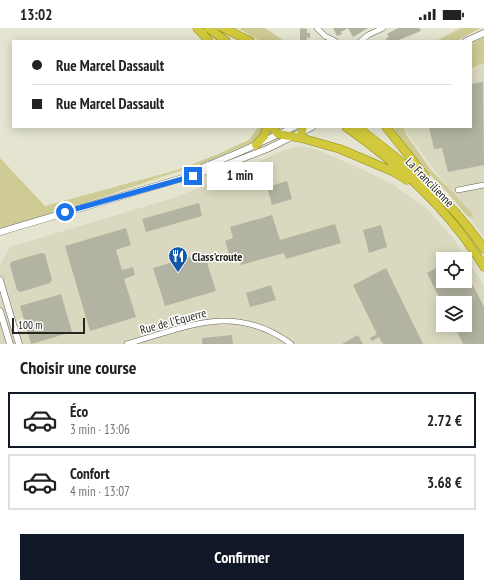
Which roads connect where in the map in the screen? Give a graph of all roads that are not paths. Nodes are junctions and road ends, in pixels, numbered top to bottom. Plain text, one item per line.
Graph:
1 (197, 28) edge
2 (208, 28) edge
3 (222, 28) edge
4 (317, 28) edge
5 (383, 28) edge
6 (484, 33) edge
7 (208, 40) edge
8 (225, 40) edge
9 (239, 40) edge
10 (248, 40) edge
11 (333, 40) edge
12 (361, 40) edge
13 (468, 40) edge
14 (267, 128) edge
15 (273, 128) edge
16 (292, 128) edge
17 (347, 128) edge
18 (358, 128) edge
19 (387, 128) edge
20 (303, 133) edge
21 (278, 134) junction
22 (293, 137) junction
23 (256, 145) junction
24 (167, 182) junction
25 (484, 185) edge
26 (458, 190) dead end
27 (444, 198) junction
28 (438, 206) junction
29 (1, 232) edge
30 (484, 249) edge
31 (484, 267) edge
32 (0, 280) edge
33 (0, 311) edge
34 (10, 344) edge
35 (19, 344) edge
36 (127, 344) edge
37 (291, 344) edge

1 - 7 highway
2 - 8 highway
3 - 9 highway
3 - 10 highway
4 - 11 street
5 - 12 street
6 - 13 street
14 - 23 highway
15 - 21 highway
16 - 21 street
17 - 28 highway, La Francilienne
18 - 27 highway, La Francilienne
19 - 27 highway
20 - 22 highway
20 - 28 highway
21 - 22 highway
21 - 23 street
22 - 24 street
23 - 24 street
24 - 29 street
25 - 26 street
27 - 30 highway, La Francilienne
28 - 31 highway, La Francilienne
32 - 35 street
33 - 34 street
36 - 37 street, Rue de l'Equerre

